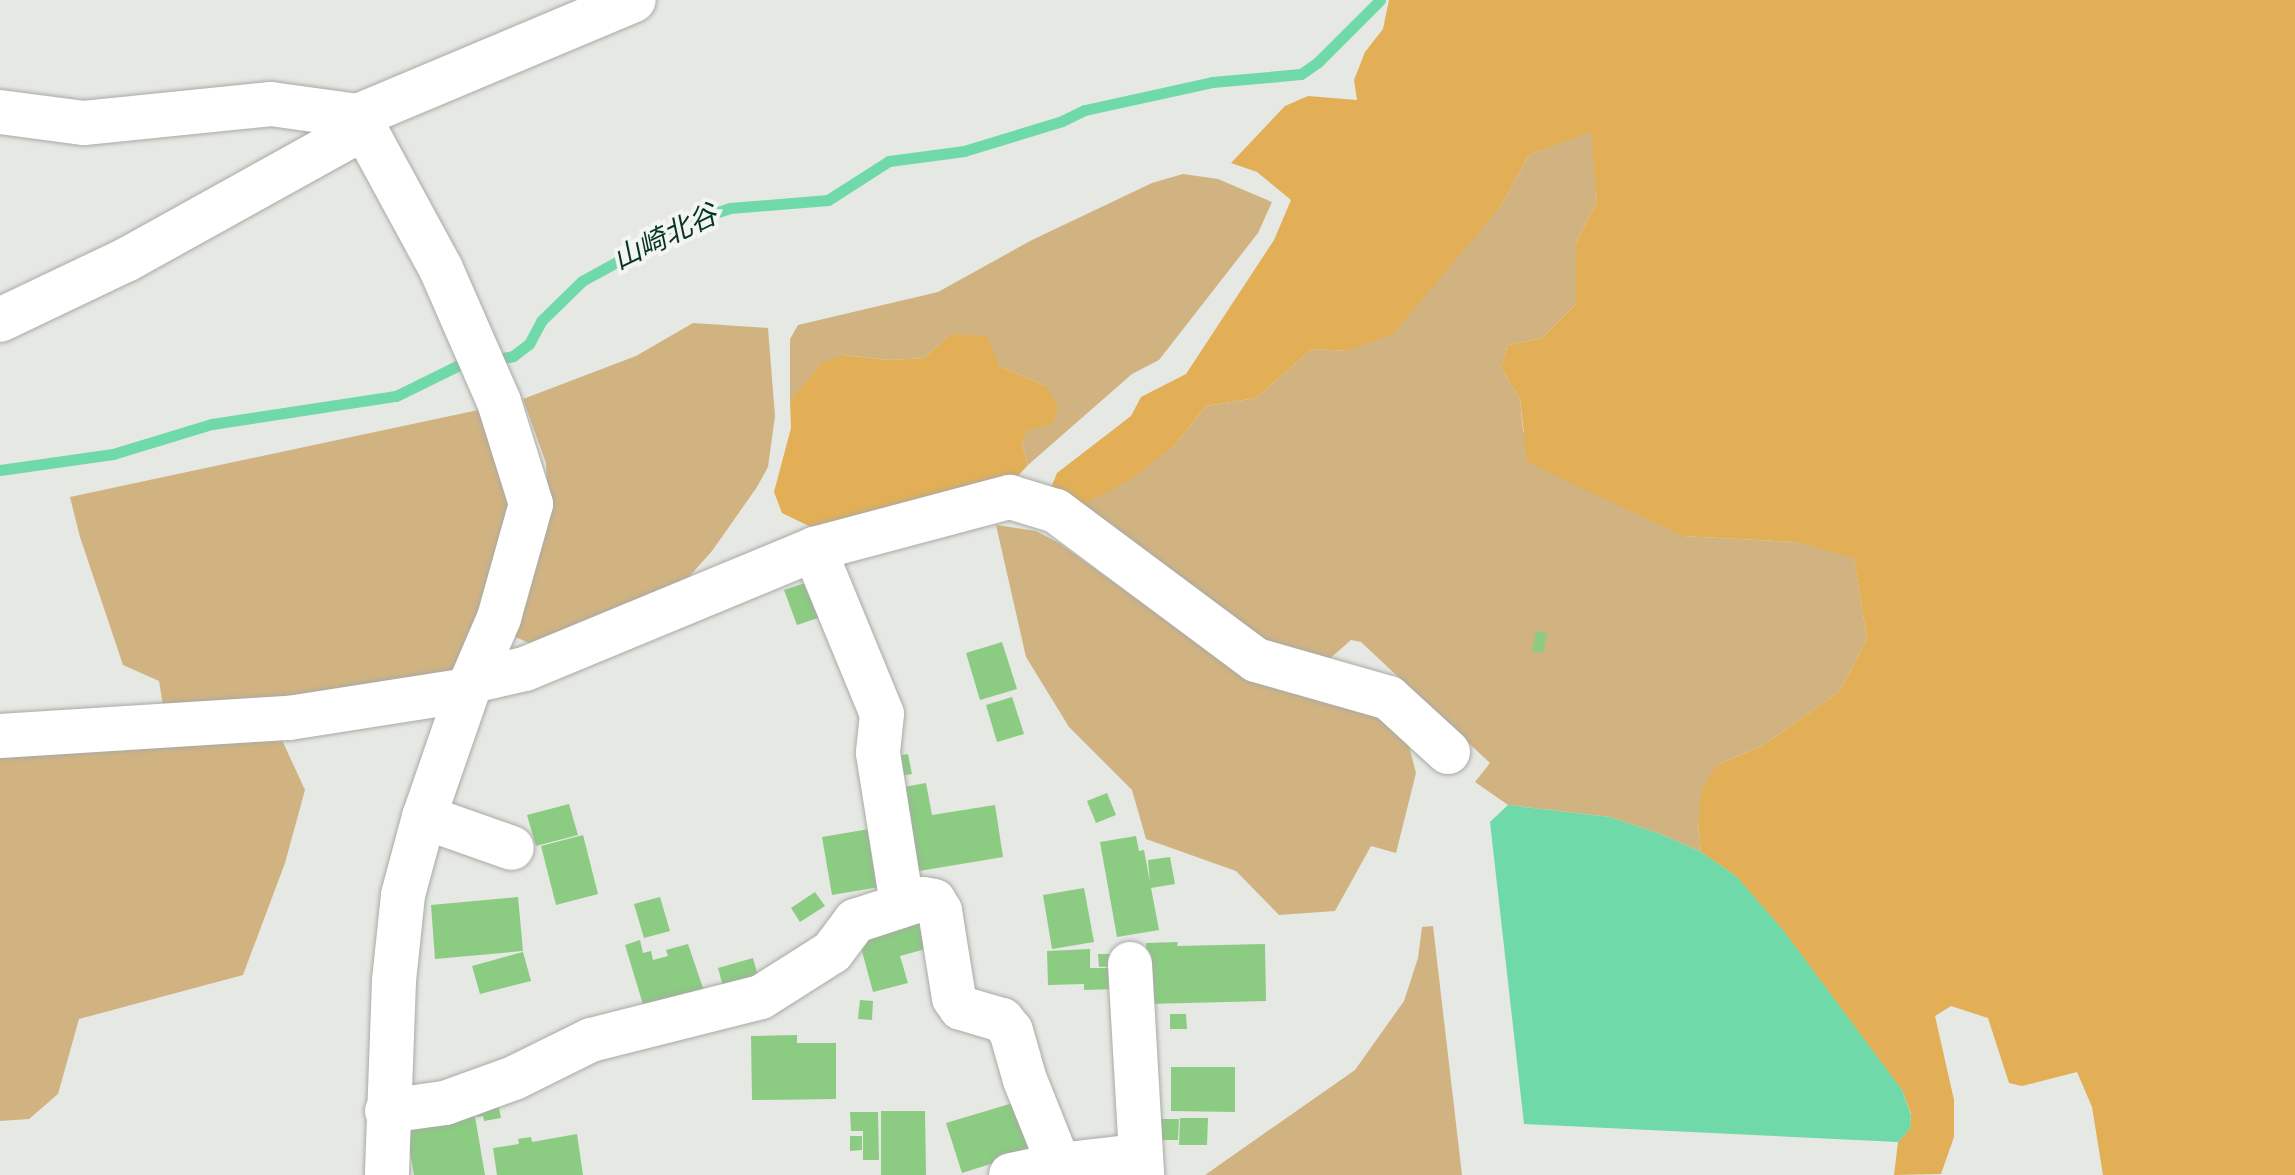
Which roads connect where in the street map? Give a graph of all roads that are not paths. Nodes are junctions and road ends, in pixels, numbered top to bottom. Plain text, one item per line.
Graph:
1 (634, 0) edge
2 (0, 112) edge
3 (358, 116) junction
4 (0, 320) edge
5 (814, 549) junction
6 (470, 686) junction
7 (0, 736) edge
8 (1448, 752) dead end
9 (424, 817) junction
10 (512, 848) dead end
11 (902, 904) junction
12 (1130, 964) dead end
13 (387, 1111) junction
14 (1059, 1165) junction
15 (1140, 1166) edge
16 (387, 1175) edge
17 (1011, 1175) edge

1 - 3 street
2 - 3 street
3 - 4 street
3 - 6 street
5 - 6 street
5 - 8 street
5 - 11 street
6 - 7 street
6 - 9 street
9 - 10 street
9 - 13 street
11 - 13 street
11 - 14 street
12 - 15 street
13 - 16 street
14 - 15 street
14 - 17 street

